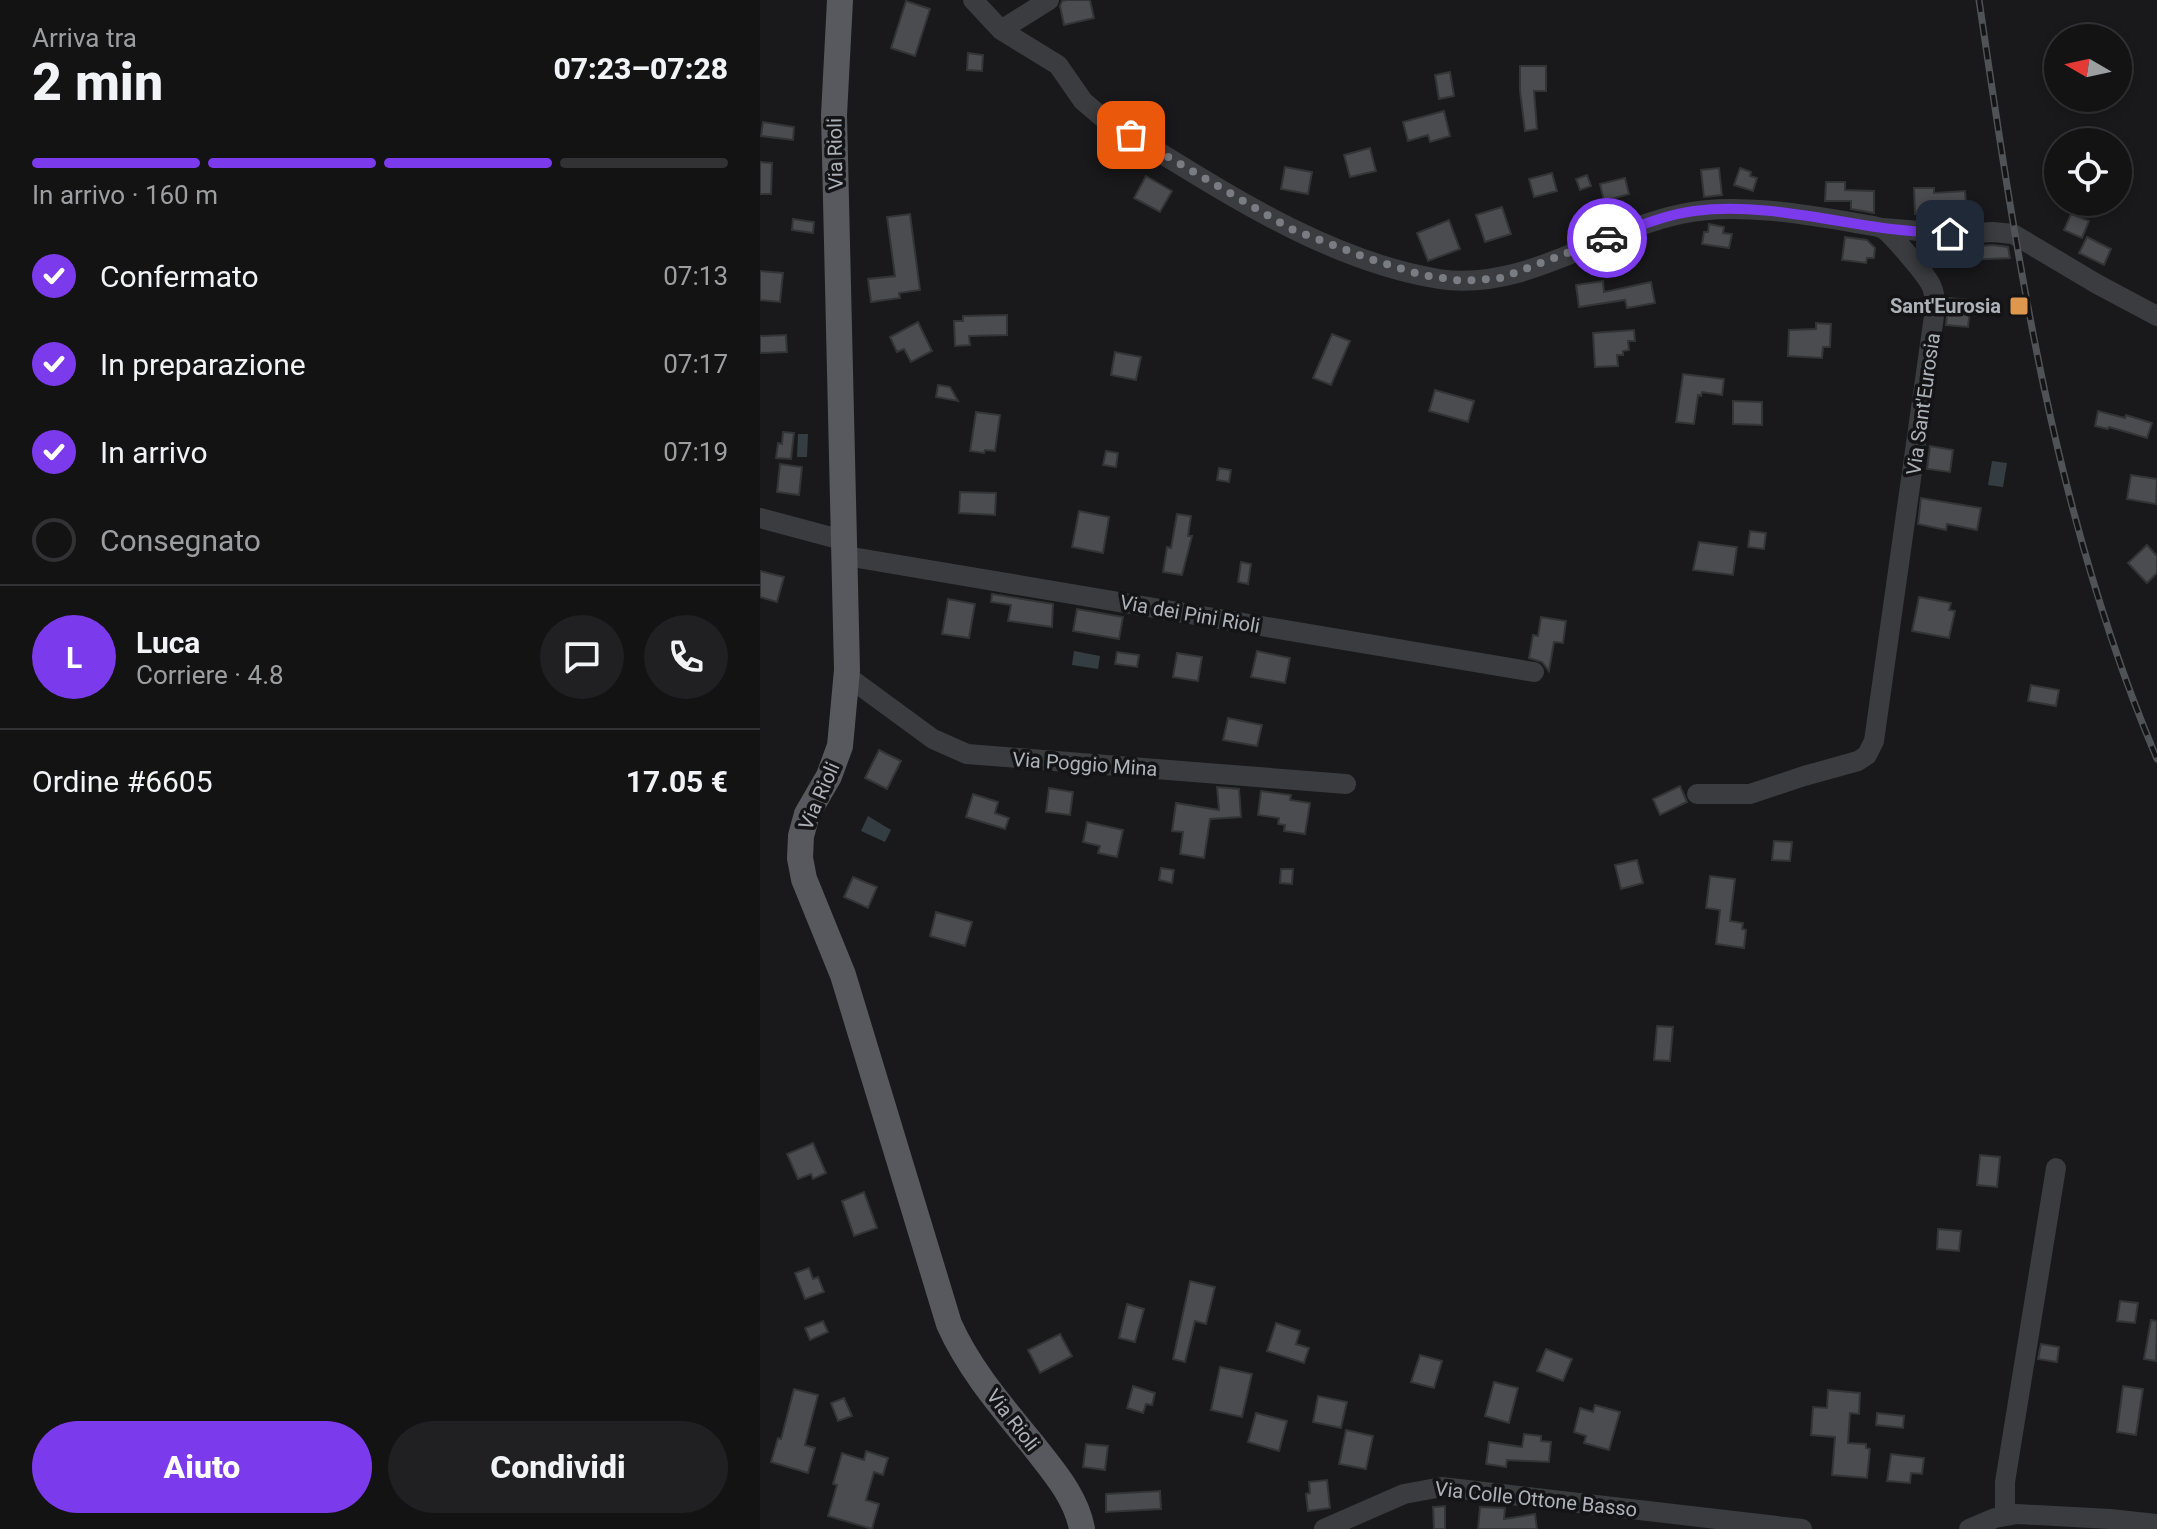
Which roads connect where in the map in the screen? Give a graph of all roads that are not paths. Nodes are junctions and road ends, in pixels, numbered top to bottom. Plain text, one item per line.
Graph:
1 (840, 0) edge
2 (973, 0) edge
3 (1049, 0) edge
4 (1001, 30) junction
5 (1883, 228) junction
6 (2157, 316) edge
7 (760, 518) edge
8 (846, 548) junction
9 (1534, 672) dead end
10 (847, 676) junction
11 (1346, 784) dead end
12 (1697, 794) dead end
13 (2056, 1168) dead end
14 (2005, 1516) junction
15 (2157, 1524) edge
16 (1082, 1529) edge
17 (1324, 1529) edge
18 (1802, 1529) edge
19 (1969, 1529) edge

1 - 8 main road, Via Rioli
2 - 4 street
3 - 4 street
4 - 5 street
5 - 6 street
5 - 12 street, Via Sant'Eurosia
7 - 8 street, Via dei Pini Rioli
8 - 9 street, Via dei Pini Rioli
8 - 10 main road, Via Rioli
10 - 11 street, Via Poggio Mina
10 - 16 main road, Via Rioli
13 - 14 street
14 - 15 street
14 - 19 street
17 - 18 street, Via Colle Ottone Basso

